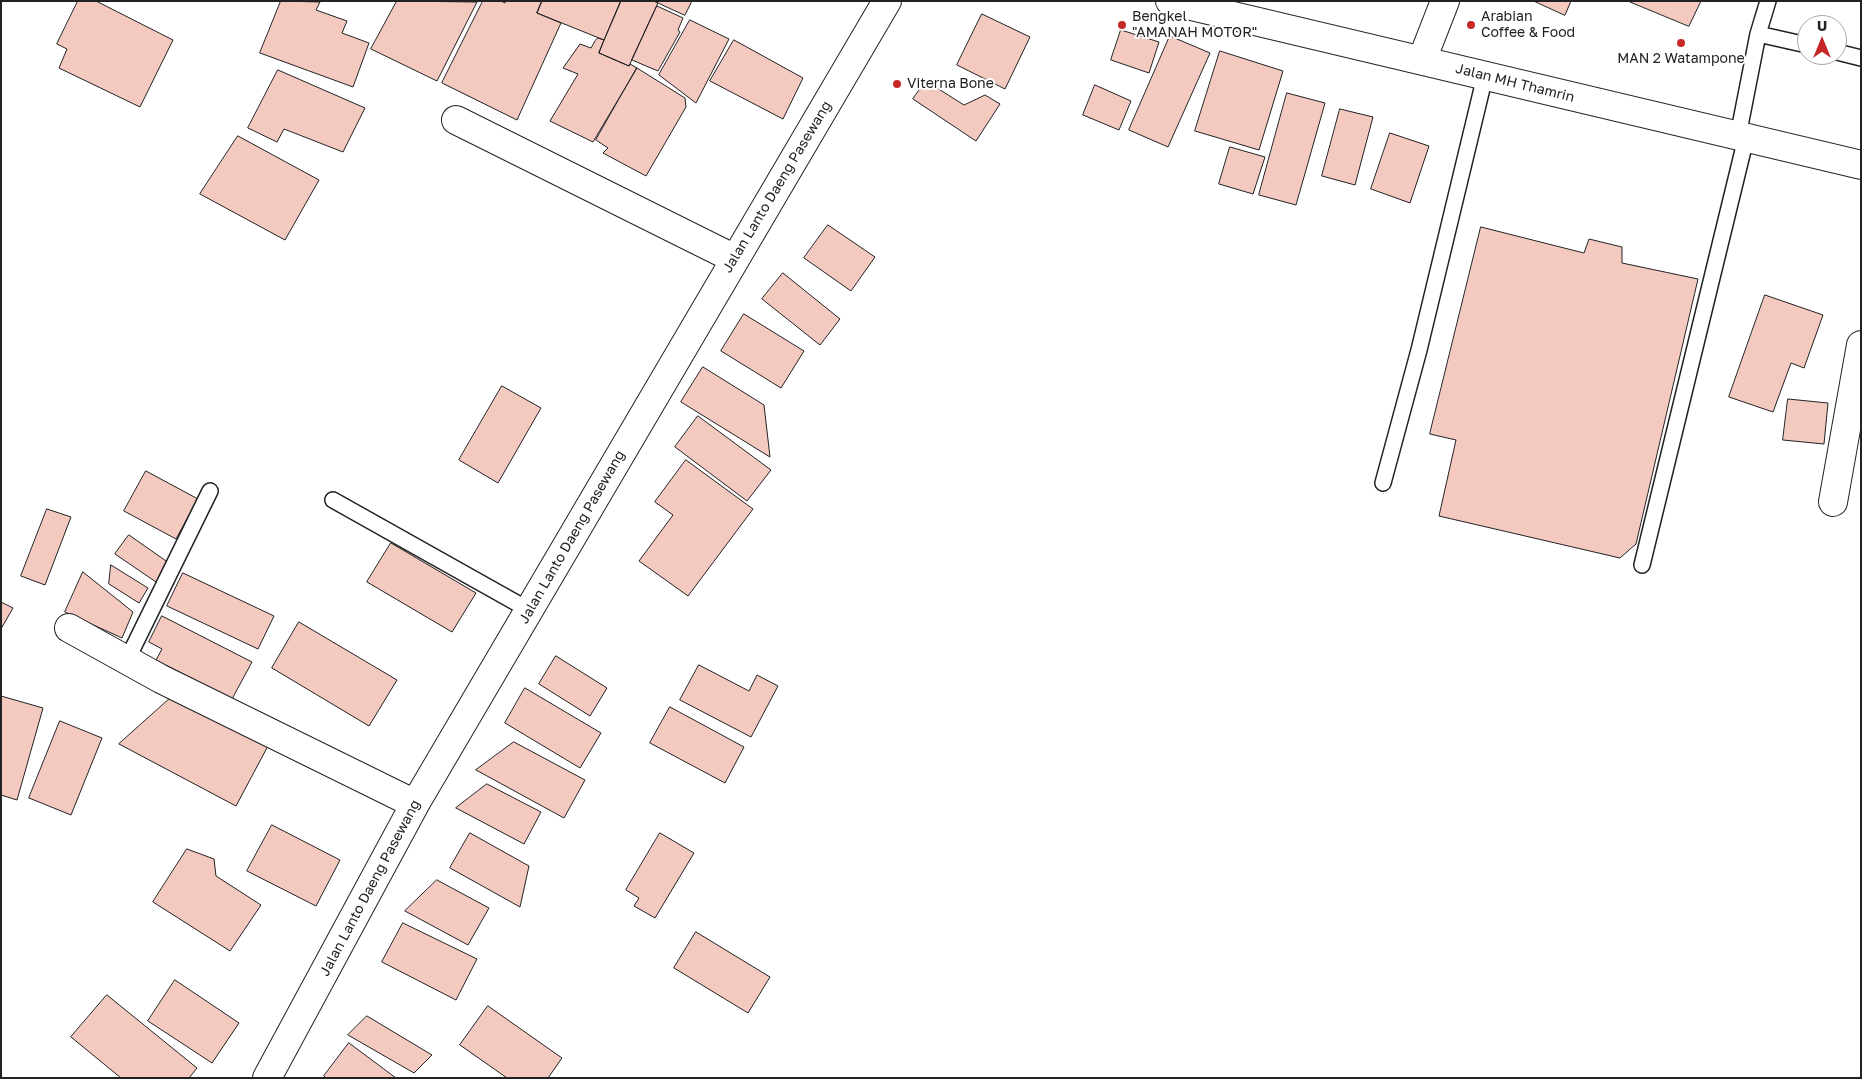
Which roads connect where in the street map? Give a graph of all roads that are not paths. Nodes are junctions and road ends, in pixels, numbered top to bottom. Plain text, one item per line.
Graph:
1 (887, 1) edge
2 (1170, 1) edge
3 (1445, 1) edge
4 (1768, 1) edge
5 (1206, 5) edge
6 (1758, 34) junction
7 (1797, 43) edge
8 (1847, 54) edge
9 (1861, 58) edge
10 (1422, 60) junction
11 (1485, 76) junction
12 (456, 120) dead end
13 (1742, 137) junction
14 (1861, 165) edge
15 (735, 259) junction
16 (1861, 345) edge
17 (1382, 483) dead end
18 (210, 491) dead end
19 (333, 500) dead end
20 (1833, 502) dead end
21 (1642, 566) dead end
22 (529, 610) junction
23 (69, 628) dead end
24 (127, 660) junction
25 (414, 804) junction
26 (267, 1078) edge

1 - 15 street, Jalan Lanto Daeng Pasewang
2 - 5 street, Jalan MH Thamrin
3 - 10 street
4 - 6 lane
5 - 10 street, Jalan MH Thamrin
6 - 7 lane
6 - 13 lane
8 - 9 lane
10 - 11 street, Jalan MH Thamrin
11 - 13 street, Jalan MH Thamrin
11 - 17 lane
12 - 15 street
13 - 14 street, Jalan MH Thamrin
13 - 21 lane
15 - 22 street, Jalan Lanto Daeng Pasewang
16 - 20 street
18 - 24 lane
19 - 22 lane
22 - 25 street, Jalan Lanto Daeng Pasewang
23 - 24 street
24 - 25 street
25 - 26 street, Jalan Lanto Daeng Pasewang

